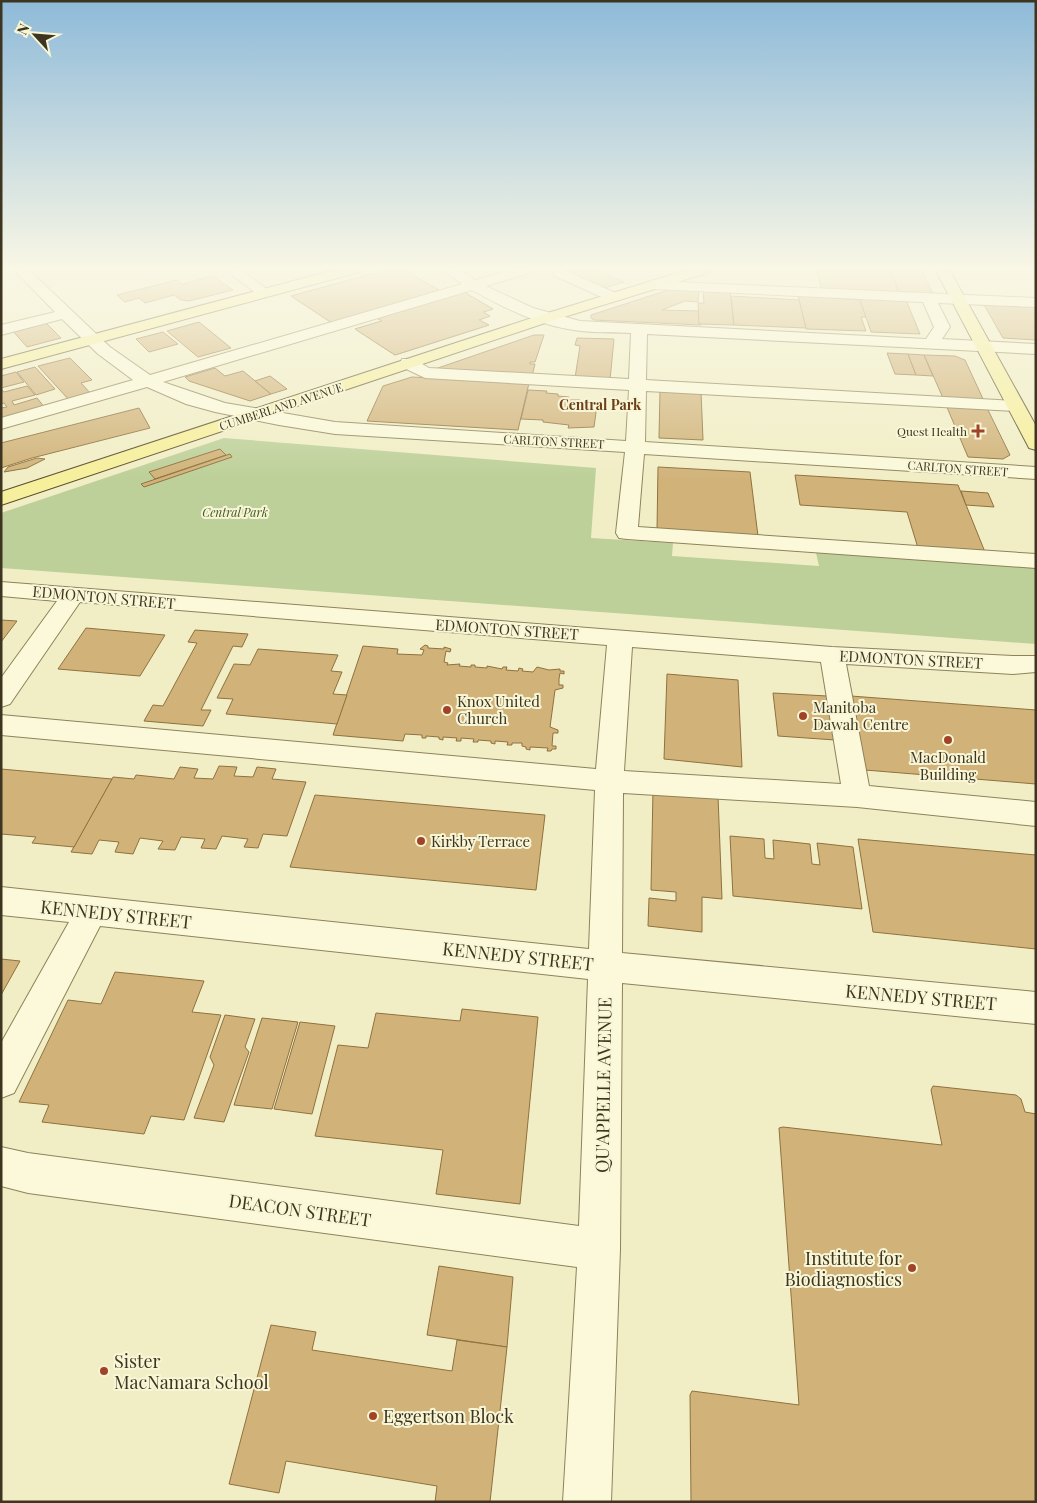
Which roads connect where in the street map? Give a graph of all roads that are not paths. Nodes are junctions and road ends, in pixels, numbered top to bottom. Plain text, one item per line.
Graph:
1 (93, 339) joint
2 (289, 339) edge
3 (481, 339) edge
4 (638, 339) edge
5 (830, 339) edge
6 (934, 339) edge
7 (980, 339) edge
8 (931, 344) junction
9 (984, 346) junction
10 (1036, 349) edge
11 (1, 364) edge
12 (408, 364) junction
13 (147, 381) junction
14 (636, 384) junction
15 (1016, 406) junction
16 (253, 415) junction
17 (1, 424) edge
18 (1036, 444) edge
19 (635, 446) junction
20 (1036, 472) edge
21 (1, 499) edge
22 (1036, 561) edge
23 (1, 589) edge
24 (73, 595) junction
25 (620, 638) junction
26 (832, 655) junction
27 (1028, 666) edge
28 (1, 698) edge
29 (1, 725) edge
30 (609, 781) junction
31 (857, 796) junction
32 (1036, 814) edge
33 (1, 901) edge
34 (90, 912) junction
35 (606, 965) junction
36 (1036, 1008) edge
37 (1, 1080) edge
38 (1, 1166) edge
39 (599, 1249) junction
40 (587, 1502) edge

1 - 11 main road
1 - 13 street, CARLTON STREET
2 - 13 street
3 - 12 main road, CUMBERLAND AVENUE
4 - 14 street
5 - 8 street
6 - 8 street
7 - 9 main road
8 - 9 street
9 - 10 street
9 - 15 main road
12 - 14 street
12 - 16 main road, CUMBERLAND AVENUE
13 - 16 street, CARLTON STREET
13 - 17 street
14 - 15 street
14 - 19 street
15 - 18 main road
16 - 19 street, CARLTON STREET
16 - 21 main road, CUMBERLAND AVENUE
19 - 20 street, CARLTON STREET
19 - 22 street
23 - 24 street, EDMONTON STREET
24 - 25 street, EDMONTON STREET
24 - 28 street
25 - 26 street, EDMONTON STREET
25 - 30 street, QU'APPELLE AVENUE
26 - 27 street, EDMONTON STREET
26 - 31 street
29 - 30 street
30 - 31 street
30 - 35 street, QU'APPELLE AVENUE
31 - 32 street
33 - 34 street, KENNEDY STREET
34 - 35 street, KENNEDY STREET
34 - 37 street
35 - 36 street, KENNEDY STREET
35 - 39 street, QU'APPELLE AVENUE
38 - 39 street, DEACON STREET
39 - 40 street, QU'APPELLE AVENUE

